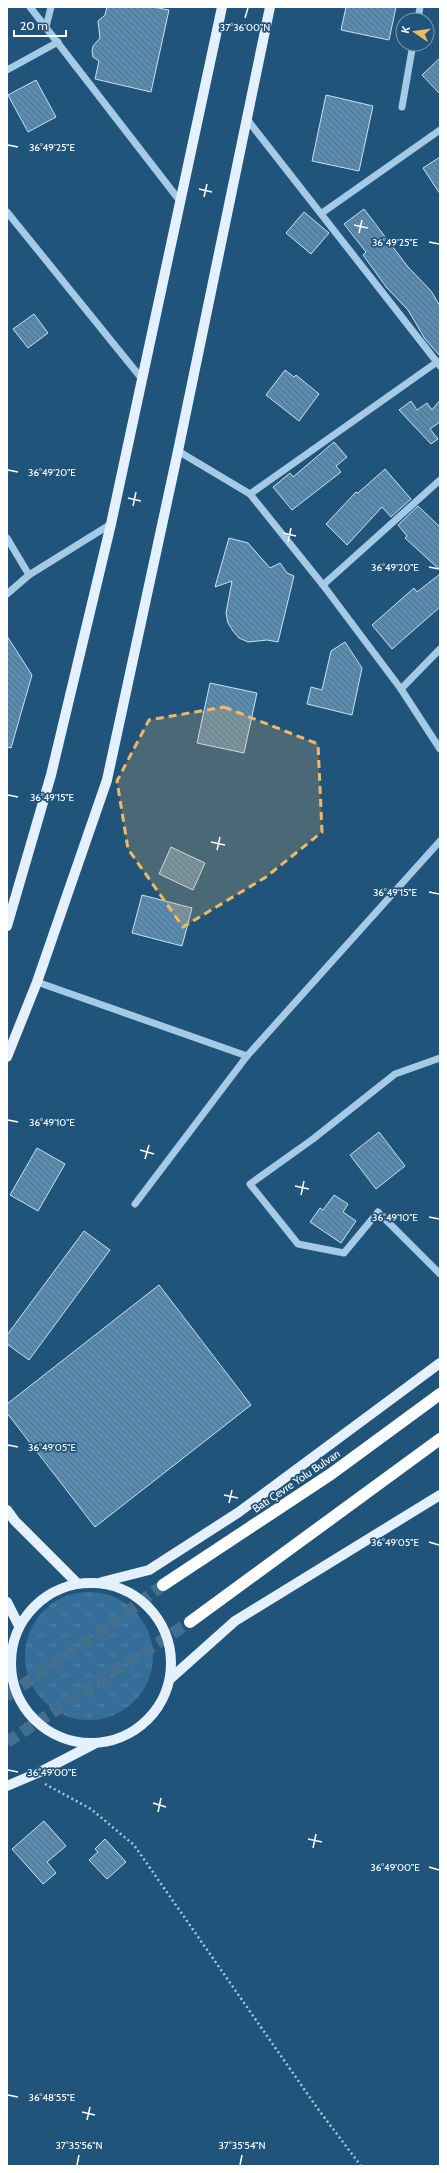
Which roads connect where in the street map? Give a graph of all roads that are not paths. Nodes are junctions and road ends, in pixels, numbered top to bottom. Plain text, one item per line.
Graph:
1 (30, 7) edge
2 (51, 7) edge
3 (222, 7) edge
4 (270, 7) edge
5 (46, 27) junction
6 (58, 42) junction
7 (412, 52) edge
8 (7, 70) edge
9 (402, 107) dead end
10 (246, 118) junction
11 (440, 130) edge
12 (180, 201) junction
13 (7, 212) edge
14 (322, 213) junction
15 (439, 364) edge
16 (142, 379) junction
17 (178, 451) junction
18 (440, 480) edge
19 (250, 494) junction
20 (111, 524) junction
21 (7, 538) edge
22 (29, 575) junction
23 (323, 585) junction
24 (7, 594) edge
25 (440, 649) edge
26 (400, 689) junction
27 (440, 750) edge
28 (440, 842) edge
29 (8, 921) edge
30 (37, 982) junction
31 (247, 1056) junction
32 (7, 1057) edge
33 (440, 1058) edge
34 (135, 1204) dead end
35 (440, 1274) edge
36 (440, 1363) edge
37 (440, 1394) edge
38 (440, 1439) edge
39 (440, 1496) edge
40 (7, 1510) edge
41 (102, 1582) junction
42 (77, 1583) junction
43 (163, 1585) tunnel mouth
44 (7, 1602) edge
45 (190, 1622) tunnel mouth
46 (19, 1626) junction
47 (9, 1652) edge
48 (170, 1679) junction
49 (94, 1744) junction
50 (7, 1786) edge

1 - 5 street
2 - 5 street
3 - 12 main road
4 - 10 main road
5 - 6 street
6 - 8 street
6 - 12 street
7 - 9 street
10 - 14 street
10 - 17 main road
11 - 14 street
12 - 16 main road
13 - 16 street
14 - 15 street
15 - 19 street
16 - 20 main road
17 - 19 street
17 - 30 main road
18 - 23 street
19 - 23 street
20 - 22 street
20 - 29 main road
21 - 22 street
22 - 24 street
23 - 26 street
25 - 26 street
26 - 27 street
28 - 31 street
30 - 31 street
30 - 32 main road
31 - 34 street
33 - 35 street
36 - 41 main road
37 - 43 highway, Batı Çevre Yolu Bulvarı
38 - 45 highway
39 - 48 main road
40 - 42 main road
41 - 42 main road
41 - 48 main road
42 - 46 main road
44 - 46 main road
46 - 47 main road
47 - 49 main road
48 - 49 main road
49 - 50 main road

